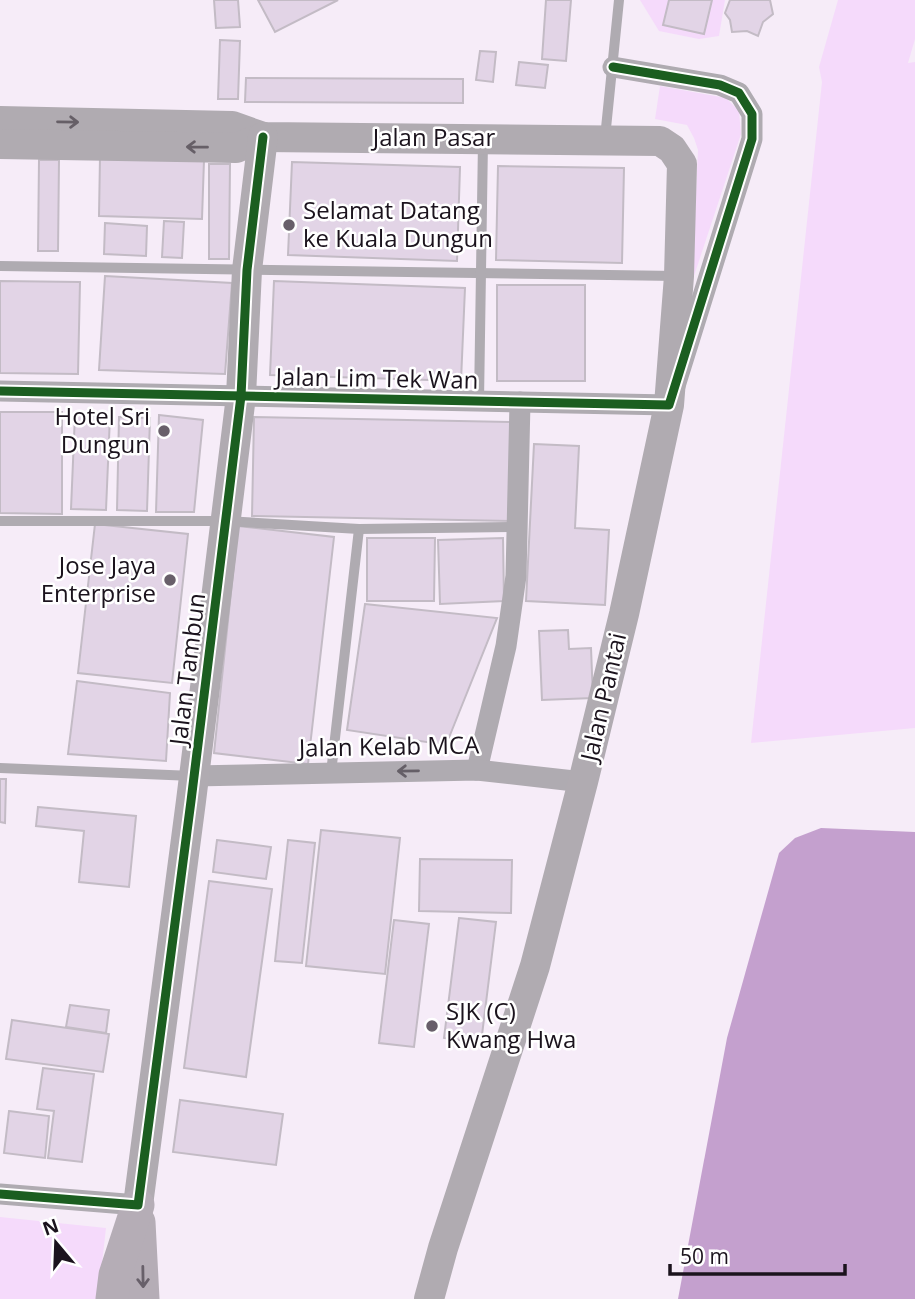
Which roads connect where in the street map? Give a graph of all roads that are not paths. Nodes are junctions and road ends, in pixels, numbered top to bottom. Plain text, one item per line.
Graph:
1 (620, 0) edge
2 (613, 67) junction
3 (0, 121) edge
4 (263, 137) junction
5 (483, 138) junction
6 (605, 141) junction
7 (0, 144) edge
8 (0, 266) edge
9 (247, 270) junction
10 (481, 273) junction
11 (680, 276) junction
12 (0, 391) edge
13 (242, 396) junction
14 (479, 401) junction
15 (520, 402) junction
16 (669, 405) junction
17 (0, 521) edge
18 (226, 521) junction
19 (519, 527) junction
20 (359, 529) junction
21 (0, 768) edge
22 (477, 770) junction
23 (331, 773) junction
24 (194, 776) junction
25 (583, 782) junction
26 (0, 1195) edge
27 (138, 1205) junction
28 (112, 1299) edge
29 (143, 1299) edge
30 (429, 1299) edge

1 - 2 lane
2 - 6 lane
2 - 16 street
3 -> 4 main road, Jalan Pasar
4 - 5 main road, Jalan Pasar
4 -> 7 main road, Jalan Pasar
4 - 9 main road, Jalan Tambun
5 - 6 main road, Jalan Pasar
5 - 10 lane
6 - 11 main road, Jalan Pantai
8 - 9 lane
9 - 10 lane
9 - 13 main road, Jalan Tambun
10 - 11 lane
10 - 14 lane
11 - 16 main road, Jalan Pantai
12 - 13 street, Jalan Lim Tek Wan
13 - 14 street, Jalan Lim Tek Wan
13 - 18 main road, Jalan Tambun
14 - 15 street, Jalan Lim Tek Wan
15 - 16 street, Jalan Lim Tek Wan
15 - 19 street
16 - 25 main road, Jalan Pantai
17 - 18 lane
18 - 20 lane
18 - 24 main road, Jalan Tambun
19 - 20 lane
19 - 22 street
20 - 23 lane
21 - 24 lane
22 -> 23 street, Jalan Kelab MCA
22 - 25 street, Jalan Kelab MCA
23 - 24 street, Jalan Kelab MCA
24 - 27 main road, Jalan Tambun
25 - 30 main road, Jalan Pantai
26 - 27 street
27 - 28 main road
27 -> 29 main road

